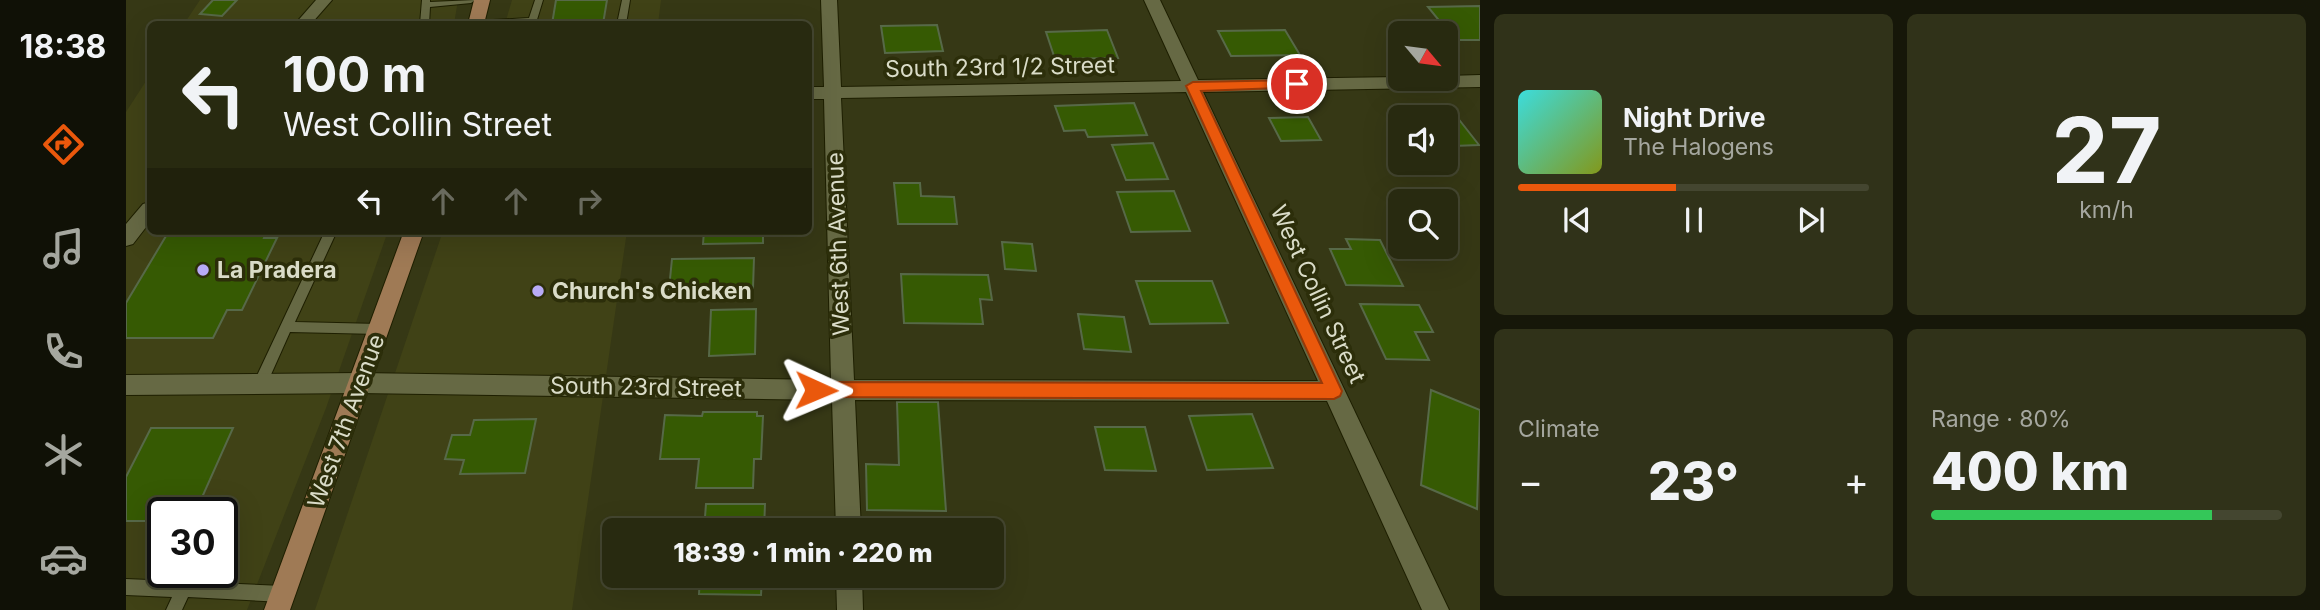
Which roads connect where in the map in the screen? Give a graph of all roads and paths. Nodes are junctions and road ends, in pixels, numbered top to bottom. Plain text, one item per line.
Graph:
1 (324, 0) edge
2 (471, 0) edge
3 (482, 0) edge
4 (539, 0) edge
5 (626, 0) edge
6 (829, 0) edge
7 (1152, 0) edge
8 (426, 2) edge
9 (306, 21) edge
10 (424, 21) edge
11 (477, 21) edge
12 (533, 21) edge
13 (622, 21) edge
14 (1480, 81) edge
15 (1193, 86) junction
16 (812, 93) edge
17 (833, 93) junction
18 (147, 213) edge
19 (329, 235) edge
20 (413, 235) edge
21 (126, 238) edge
22 (286, 327) junction
23 (379, 329) junction
24 (260, 383) junction
25 (359, 383) junction
26 (126, 385) edge
27 (843, 390) junction
28 (1334, 391) junction
29 (848, 518) edge
30 (126, 587) edge
31 (849, 588) edge
32 (184, 590) junction
33 (280, 602) edge
34 (174, 610) edge
35 (850, 610) edge
36 (1436, 610) edge

1 - 9 street
2 - 8 lane
3 - 11 main road
4 - 12 lane
5 - 13 lane
6 - 17 street, West 6th Avenue
7 - 15 street, West Collin Street
8 - 10 lane
14 - 15 street, South 23rd 1/2 Street
15 - 17 street, South 23rd 1/2 Street
15 - 28 street, West Collin Street
16 - 17 street, South 23rd 1/2 Street
17 - 27 street, West 6th Avenue
18 - 21 street
19 - 22 lane
20 - 23 main road, West 7th Avenue
22 - 23 lane
22 - 24 lane
23 - 25 main road, West 7th Avenue
24 - 25 street, South 23rd Street
24 - 26 street, South 23rd Street
25 - 27 street, South 23rd Street
25 - 33 main road, West 7th Avenue
27 - 28 street, South 23rd Street
27 - 29 street, West 6th Avenue
28 - 36 street, West Collin Street
30 - 32 lane
31 - 35 street
32 - 33 lane
32 - 34 lane

